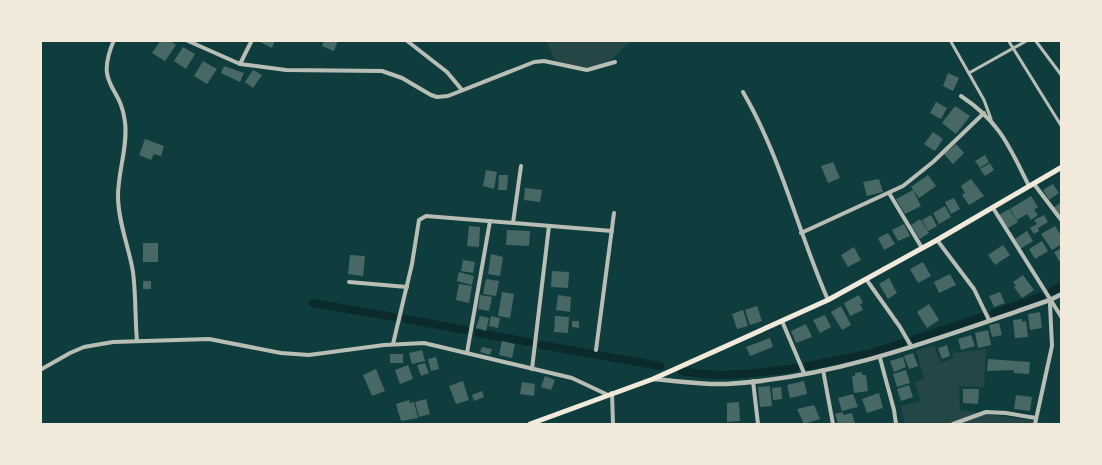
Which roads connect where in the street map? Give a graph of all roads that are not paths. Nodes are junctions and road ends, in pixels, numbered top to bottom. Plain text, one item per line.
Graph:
1 (114, 40) edge
2 (186, 40) edge
3 (202, 40) edge
4 (252, 40) edge
5 (406, 40) edge
6 (950, 40) edge
7 (1008, 40) edge
8 (1028, 40) edge
9 (1035, 40) edge
10 (199, 47) junction
11 (1012, 49) junction
12 (615, 62) dead end
13 (240, 64) junction
14 (969, 73) junction
15 (1062, 76) edge
16 (462, 90) junction
17 (743, 93) dead end
18 (962, 96) dead end
19 (984, 113) junction
20 (991, 119) junction
21 (1062, 127) edge
22 (521, 166) dead end
23 (1062, 167) edge
24 (1032, 185) junction
25 (889, 193) junction
26 (993, 208) junction
27 (614, 213) dead end
28 (490, 221) junction
29 (1062, 221) edge
30 (513, 223) junction
31 (549, 225) junction
32 (612, 231) junction
33 (801, 233) junction
34 (937, 240) junction
35 (922, 248) junction
36 (866, 279) junction
37 (349, 282) dead end
38 (407, 287) junction
39 (1062, 294) edge
40 (828, 300) junction
41 (1050, 300) junction
42 (1062, 318) edge
43 (989, 320) junction
44 (782, 321) junction
45 (137, 341) junction
46 (393, 344) junction
47 (911, 346) junction
48 (596, 351) dead end
49 (467, 353) junction
50 (880, 358) junction
51 (532, 369) junction
52 (40, 370) edge
53 (823, 370) junction
54 (804, 374) junction
55 (653, 379) junction
56 (753, 381) junction
57 (610, 394) junction
58 (1036, 418) junction
59 (530, 424) edge
60 (613, 424) edge
61 (758, 424) edge
62 (833, 424) edge
63 (896, 424) edge
64 (953, 424) edge
65 (1035, 424) edge

1 - 45 street
2 - 10 street
3 - 10 street
4 - 13 street
5 - 16 street
6 - 14 street
7 - 11 street
8 - 11 street
9 - 15 street
10 - 13 street
11 - 14 street
11 - 21 street
12 - 16 street
13 - 16 street
14 - 20 street
17 - 33 street
18 - 19 street
19 - 20 street
19 - 25 street
20 - 24 street
22 - 30 street
23 - 24 main road
24 - 26 main road
24 - 29 street
25 - 33 street
25 - 35 street
26 - 34 main road
26 - 41 street
27 - 32 street
28 - 30 street
28 - 38 street
28 - 49 street
30 - 31 street
31 - 32 street
31 - 51 street
32 - 48 street
33 - 40 street
34 - 35 main road
34 - 43 street
35 - 36 main road
36 - 40 main road
36 - 47 street
37 - 38 street
38 - 46 street
39 - 41 street
40 - 44 main road
41 - 42 street
41 - 43 street
41 - 58 street
43 - 47 street
44 - 54 street
44 - 55 main road
45 - 46 street
45 - 52 street
46 - 49 street
47 - 50 street
49 - 51 street
50 - 53 street
50 - 63 street
51 - 57 street
53 - 54 street
53 - 62 street
54 - 56 street
55 - 56 street
55 - 57 main road
56 - 61 street
57 - 59 main road
57 - 60 street
58 - 64 street
58 - 65 street

